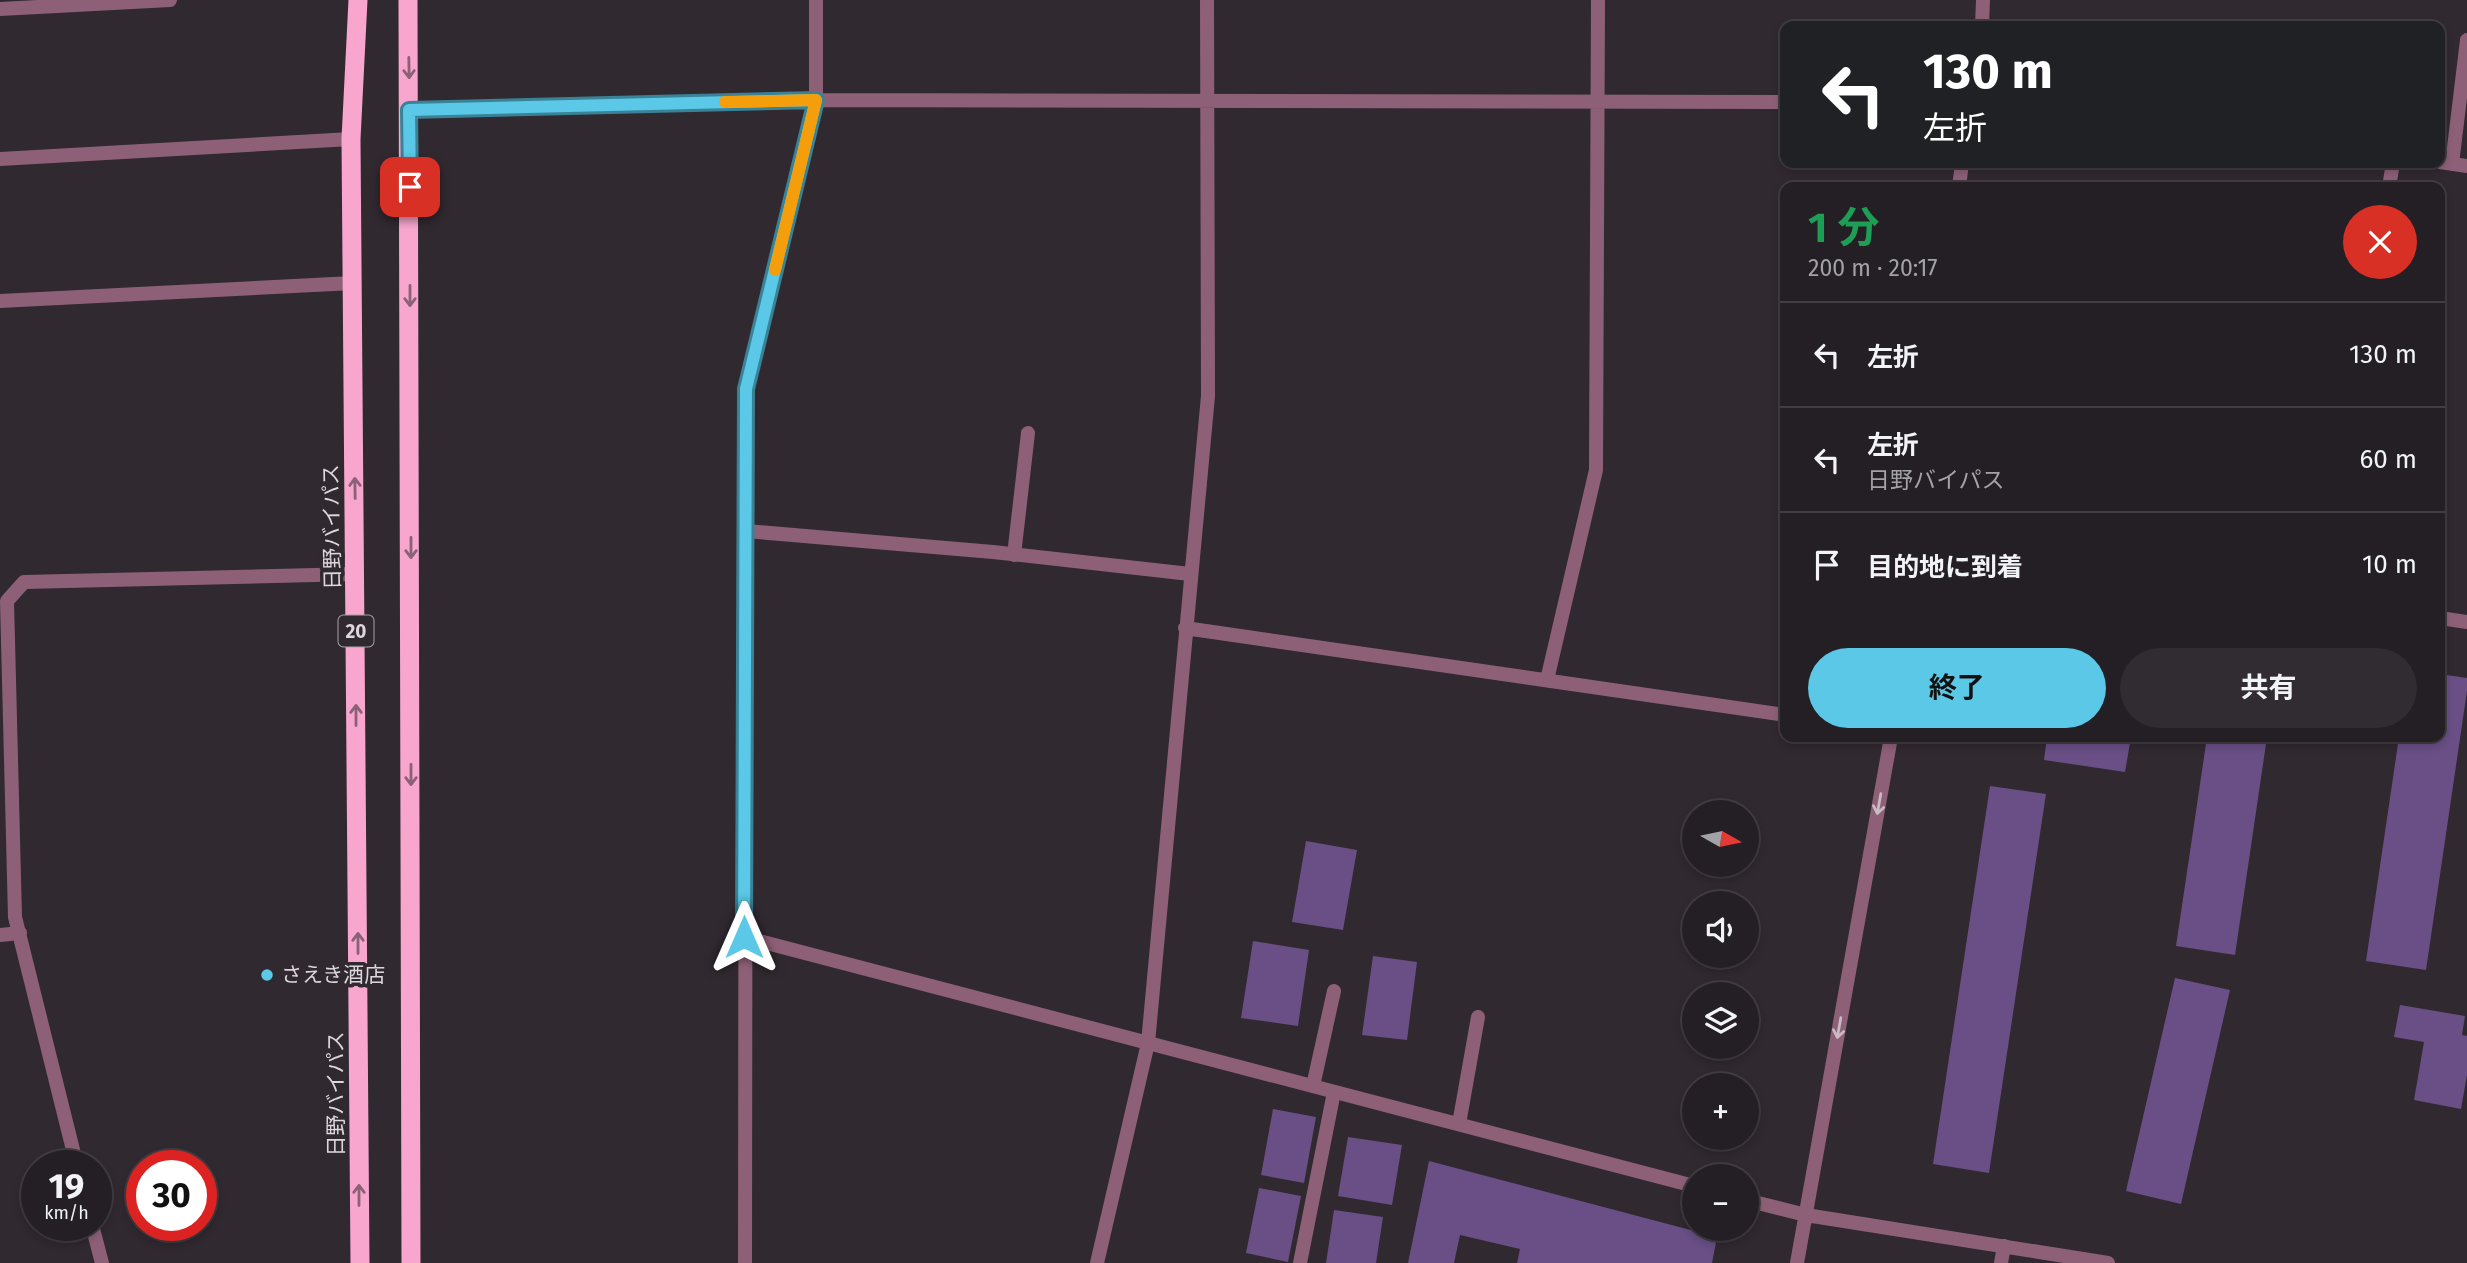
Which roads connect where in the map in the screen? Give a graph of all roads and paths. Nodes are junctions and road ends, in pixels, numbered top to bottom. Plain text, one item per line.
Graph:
1 (170, 0) edge
2 (358, 0) edge
3 (408, 0) edge
4 (816, 0) edge
5 (1206, 0) edge
6 (1598, 0) edge
7 (1983, 0) edge
8 (102, 2) edge
9 (0, 9) edge
10 (1982, 21) edge
11 (2467, 40) edge
12 (816, 100) junction
13 (1206, 101) junction
14 (1598, 102) junction
15 (1780, 102) edge
16 (409, 110) junction
17 (351, 139) junction
18 (0, 159) edge
19 (2453, 164) edge
20 (353, 283) junction
21 (0, 301) edge
22 (1028, 433) dead end
23 (746, 531) junction
24 (1014, 555) junction
25 (356, 574) junction
26 (1190, 574) junction
27 (2445, 619) edge
28 (2467, 622) edge
29 (1185, 628) junction
30 (1547, 680) junction
31 (1780, 714) edge
32 (1890, 742) edge
33 (20, 933) junction
34 (0, 935) edge
35 (744, 937) junction
36 (1334, 991) dead end
37 (1478, 1017) dead end
38 (1148, 1043) junction
39 (1313, 1086) junction
40 (1334, 1092) junction
41 (1459, 1124) junction
42 (74, 1150) edge
43 (1682, 1183) edge
44 (1759, 1202) edge
45 (1806, 1215) junction
46 (96, 1241) edge
47 (2004, 1246) junction
48 (102, 1263) edge
49 (360, 1263) edge
50 (411, 1263) edge
51 (744, 1263) edge
52 (1097, 1263) edge
53 (1300, 1263) edge
54 (1797, 1263) edge
55 (2001, 1263) edge
56 (2108, 1263) edge

1 - 8 street
2 - 17 highway, 日野バイパス / 20
3 -> 16 highway
4 - 12 street
5 - 13 street
6 - 14 street
7 - 10 street
8 - 9 street
11 - 19 street
12 - 13 street
12 - 16 street
12 - 23 street
13 - 14 street
13 - 26 street
14 - 15 street
14 - 30 street
16 -> 50 highway
17 - 18 street
17 - 20 highway, 日野バイパス / 20
20 - 21 street
25 -> 20 highway, 日野バイパス / 20
22 - 24 street
23 - 24 street
23 - 35 street
24 - 26 street
25 - 33 street
49 -> 25 highway, 日野バイパス / 20
26 - 29 street
27 - 28 street
29 - 30 street
29 - 38 street
30 - 31 street
32 -> 45 street
33 - 34 street
33 - 42 street
35 - 38 street
35 - 51 street
36 - 39 street
37 - 41 street
38 - 39 street
38 - 52 street
39 - 40 street
40 - 41 street
40 - 53 street
41 - 43 street
44 - 45 street
45 - 47 street
45 - 54 street
46 - 48 street
47 - 55 street
47 - 56 street

